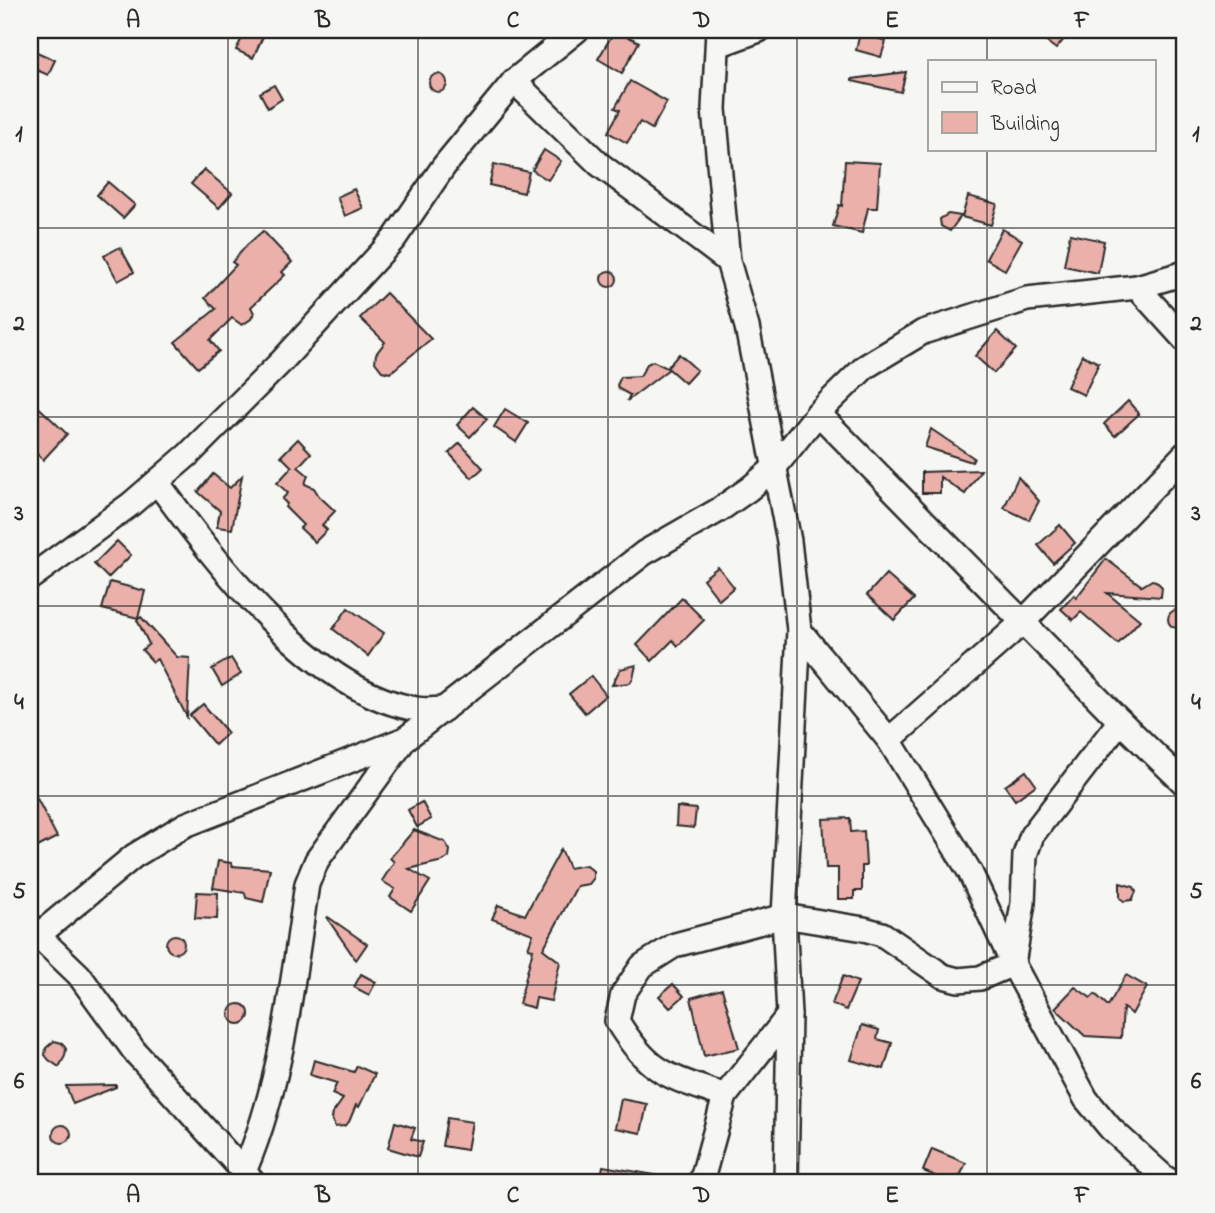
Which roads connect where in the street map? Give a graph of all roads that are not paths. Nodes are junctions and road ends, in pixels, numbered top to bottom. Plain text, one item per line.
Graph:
1 (577, 30) edge
2 (759, 30) edge
3 (718, 37) edge
4 (514, 81) junction
5 (729, 261) junction
6 (1185, 273) edge
7 (1137, 287) junction
8 (1185, 340) edge
9 (818, 413) junction
10 (1185, 454) edge
11 (774, 468) junction
12 (157, 482) junction
13 (30, 578) edge
14 (1023, 622) junction
15 (799, 629) junction
16 (443, 709) junction
17 (1120, 721) junction
18 (405, 739) junction
19 (889, 740) junction
20 (1185, 784) edge
21 (784, 916) junction
22 (32, 934) edge
23 (1013, 964) junction
24 (789, 1015) junction
25 (725, 1096) junction
26 (246, 1180) edge
27 (701, 1183) edge
28 (786, 1183) edge
29 (1174, 1183) edge

1 - 4 street
2 - 3 street
3 - 5 street
4 - 5 street
4 - 12 street
5 - 11 street
6 - 7 street
7 - 8 street
7 - 9 street
9 - 11 street
9 - 14 street
10 - 14 street
11 - 15 street
11 - 16 street
12 - 13 street
12 - 16 street
14 - 17 street
14 - 19 street
15 - 19 street
15 - 21 street
16 - 18 street
17 - 20 street
17 - 23 street
18 - 22 street
18 - 26 street
19 - 23 street
21 - 23 street
21 - 24 street
21 - 25 street
22 - 26 street
23 - 29 street
24 - 25 street
24 - 28 street
25 - 27 street

